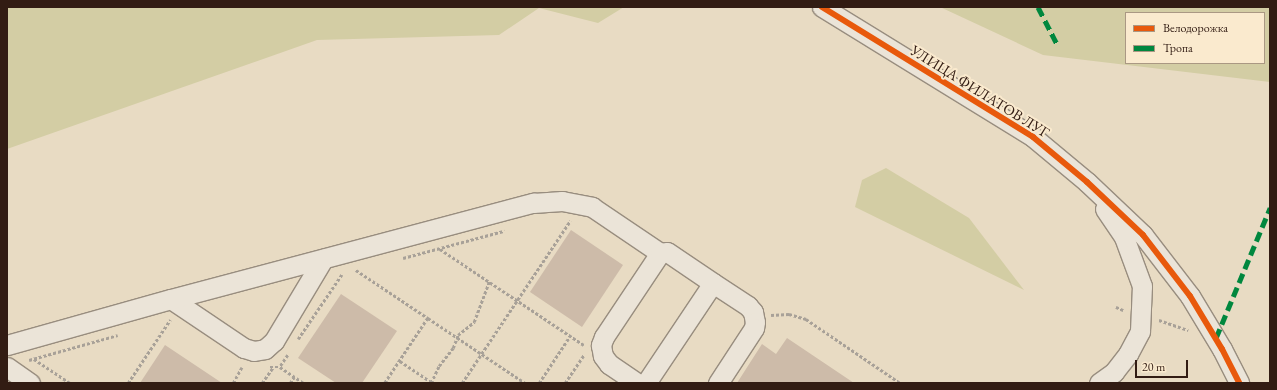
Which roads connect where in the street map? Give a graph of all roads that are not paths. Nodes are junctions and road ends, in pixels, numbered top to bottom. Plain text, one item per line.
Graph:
1 (822, 7) edge
2 (1087, 182) junction
3 (660, 253) junction
4 (323, 259) junction
5 (713, 283) junction
6 (170, 298) junction
7 (7, 345) edge
8 (7, 367) edge
9 (723, 381) edge
10 (30, 383) edge
11 (636, 383) edge
12 (646, 383) edge
13 (1099, 383) edge
14 (1239, 383) edge

1 - 2 street, УЛИЦА ФИЛАТОВ ЛУГ
2 - 13 street, УЛИЦА ФИЛАТОВ ЛУГ
2 - 14 street, УЛИЦА ФИЛАТОВ ЛУГ
3 - 4 street
3 - 5 street
3 - 11 street
4 - 6 street
4 - 6 street
5 - 9 street
5 - 12 street
6 - 7 street
8 - 10 street

